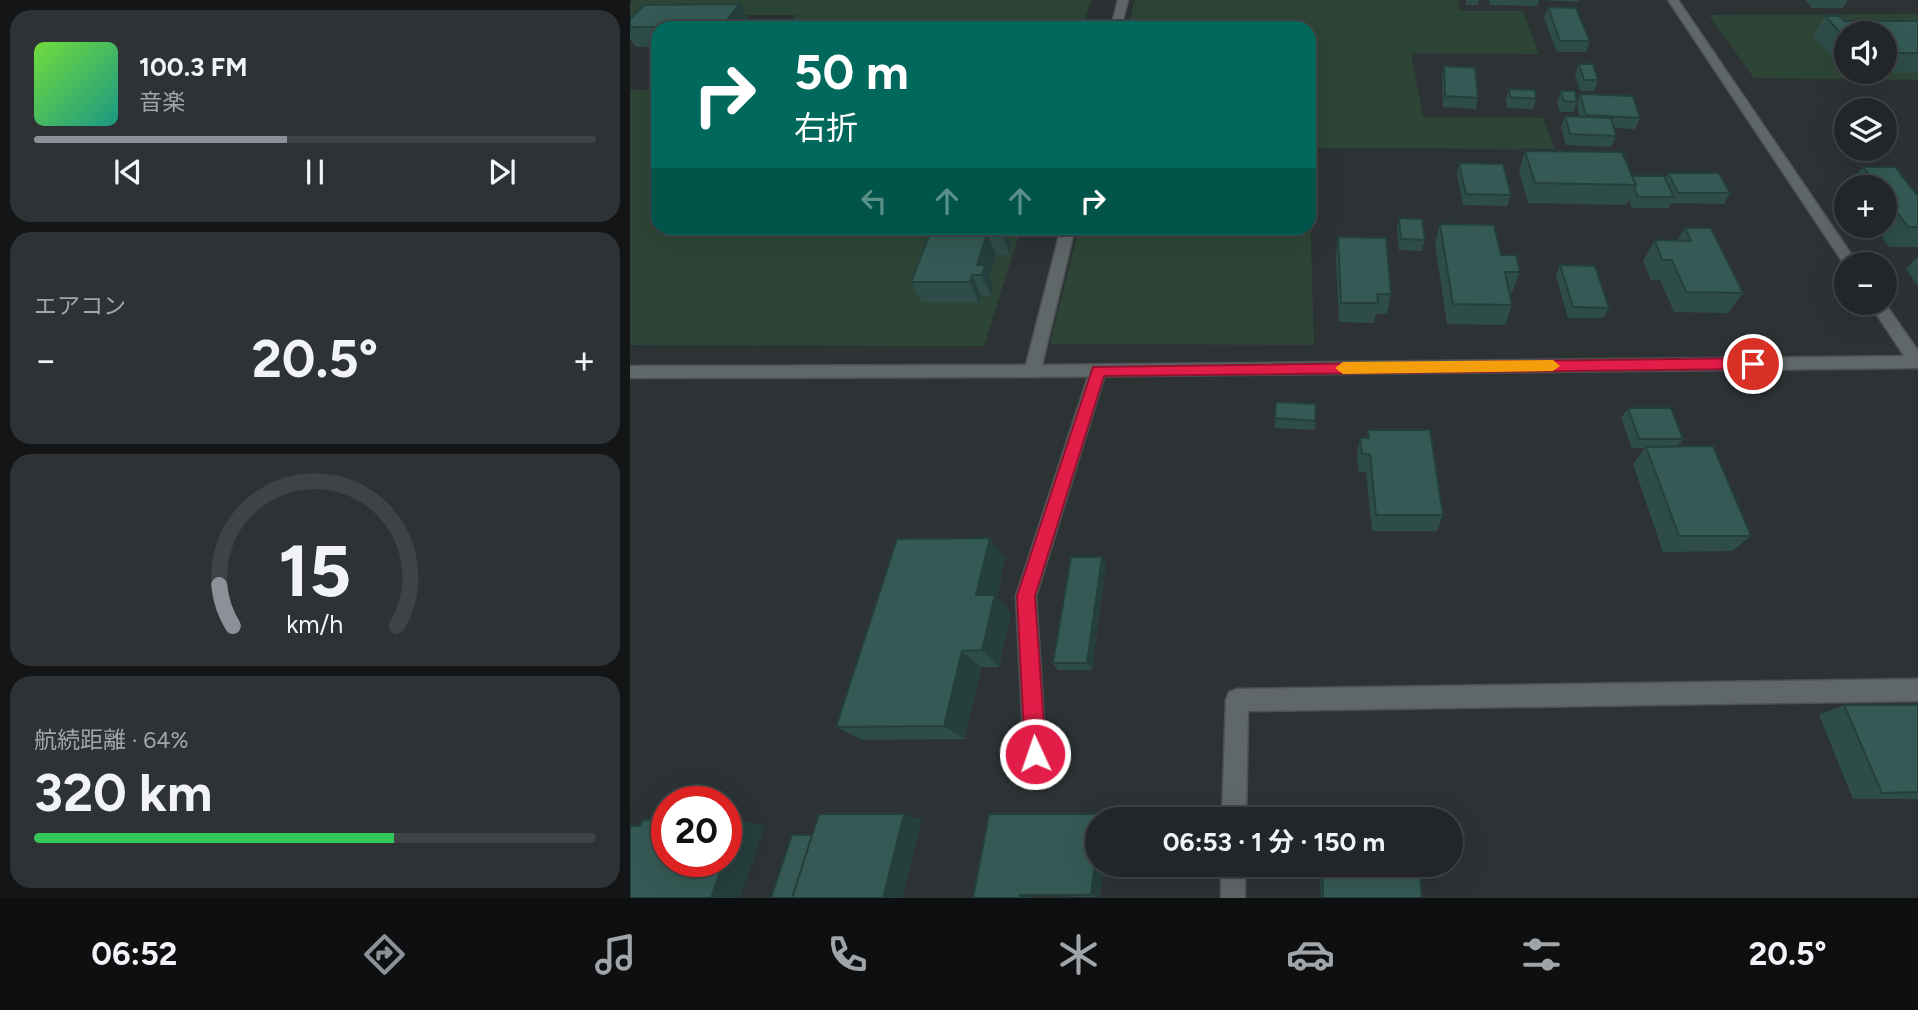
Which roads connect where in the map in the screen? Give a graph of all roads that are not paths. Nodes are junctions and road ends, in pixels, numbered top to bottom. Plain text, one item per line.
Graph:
1 (1123, 0) edge
2 (1673, 0) edge
3 (1118, 21) edge
4 (1066, 235) edge
5 (1843, 252) edge
6 (1885, 315) edge
7 (1918, 362) edge
8 (1032, 371) junction
9 (1098, 371) junction
10 (630, 372) edge
11 (1918, 690) edge
12 (1035, 754) dead end
13 (1234, 807) edge
14 (1233, 877) edge
15 (1233, 898) edge

1 - 3 street
2 - 5 street
4 - 8 street
6 - 7 street
7 - 9 street
8 - 9 street
8 - 10 street
9 - 12 street
11 - 13 street
14 - 15 street

